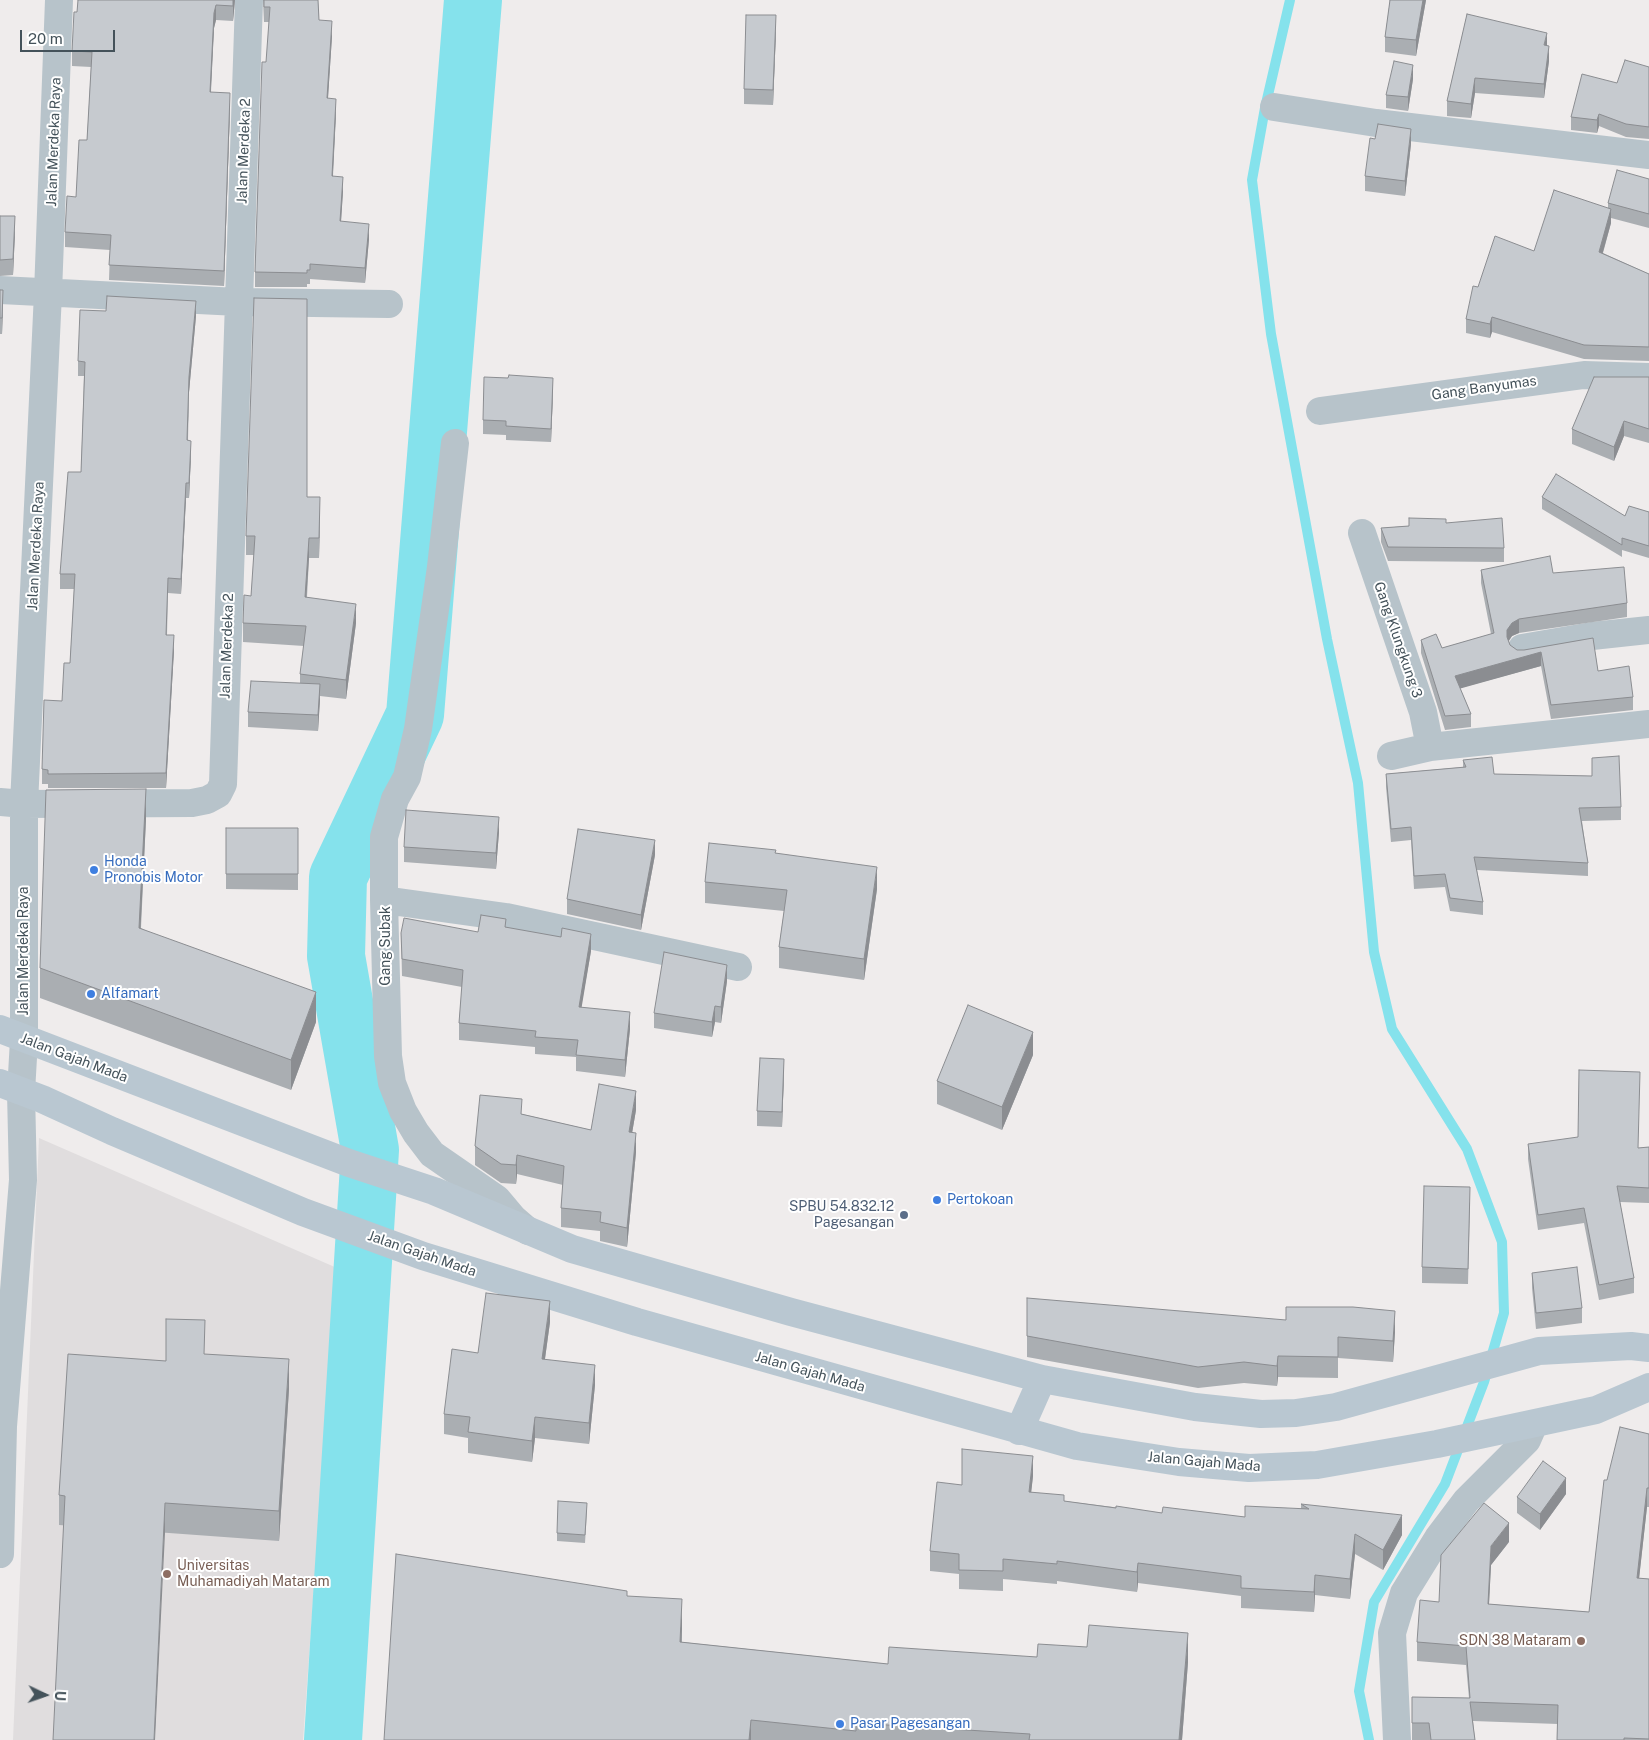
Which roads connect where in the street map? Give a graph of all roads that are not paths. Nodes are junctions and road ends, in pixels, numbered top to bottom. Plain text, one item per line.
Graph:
1 (59, 0) edge
2 (249, 0) edge
3 (1274, 107) dead end
4 (1649, 155) edge
5 (0, 290) edge
6 (48, 293) junction
7 (238, 302) junction
8 (389, 304) dead end
9 (1649, 377) edge
10 (1320, 411) dead end
11 (455, 443) dead end
12 (1362, 534) dead end
13 (1649, 630) edge
14 (1522, 648) edge
15 (1649, 724) edge
16 (1430, 747) junction
17 (1391, 756) dead end
18 (12, 803) edge
19 (384, 900) junction
20 (738, 967) dead end
21 (12, 1034) edge
22 (11, 1088) edge
23 (529, 1232) junction
24 (6, 1314) edge
25 (1649, 1348) edge
26 (1042, 1379) junction
27 (1649, 1387) edge
28 (1534, 1424) junction
29 (1020, 1431) junction
30 (0, 1554) edge
31 (1397, 1740) edge

1 - 6 street, Jalan Merdeka Raya
2 - 7 street, Jalan Merdeka 2
3 - 4 street
5 - 6 street
6 - 7 street
6 - 18 street, Jalan Merdeka Raya
7 - 8 street
7 - 18 street, Jalan Merdeka 2
9 - 10 street, Gang Banyumas
11 - 19 street
12 - 16 street, Gang Klungkung 3
13 - 14 street
15 - 16 street
16 - 17 street
18 - 21 street, Jalan Merdeka Raya
19 - 20 street, Gang Subak
19 - 23 street, Gang Subak
21 - 22 street, Jalan Merdeka Raya
21 - 23 main road, Jalan Gajah Mada
22 - 24 street, Jalan Merdeka Raya
22 - 29 main road, Jalan Gajah Mada
23 - 26 main road, Jalan Gajah Mada
24 - 30 street, Jalan Merdeka Raya
25 - 26 main road, Jalan Gajah Mada
26 - 29 main road
27 - 28 main road, Jalan Gajah Mada
28 - 29 main road, Jalan Gajah Mada
28 - 31 street

